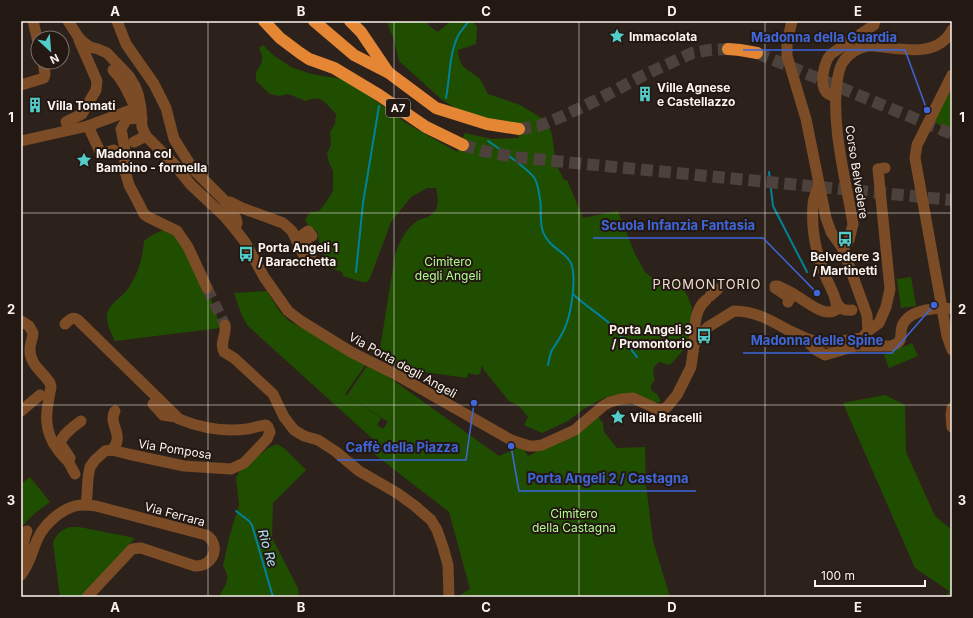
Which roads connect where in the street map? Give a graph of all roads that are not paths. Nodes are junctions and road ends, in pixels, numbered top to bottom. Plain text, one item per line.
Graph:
1 (68, 21) edge
2 (117, 21) edge
3 (264, 21) edge
4 (314, 21) edge
5 (350, 21) edge
6 (792, 21) edge
7 (875, 21) edge
8 (950, 37) edge
9 (79, 38) junction
10 (93, 48) junction
11 (728, 50) tunnel mouth
12 (757, 53) tunnel mouth
13 (45, 70) edge
14 (389, 73) junction
15 (952, 75) edge
16 (21, 85) edge
17 (835, 97) junction
18 (142, 118) junction
19 (66, 122) dead end
20 (88, 126) junction
21 (519, 129) tunnel mouth
22 (146, 136) junction
23 (21, 140) edge
24 (134, 142) dead end
25 (463, 145) tunnel mouth
26 (114, 150) dead end
27 (885, 168) dead end
28 (819, 182) junction
29 (225, 202) junction
30 (235, 229) junction
31 (312, 236) dead end
32 (843, 249) junction
33 (207, 288) tunnel mouth
34 (711, 295) dead end
35 (836, 301) junction
36 (788, 302) dead end
37 (947, 309) edge
38 (852, 310) dead end
39 (21, 320) edge
40 (65, 324) dead end
41 (225, 325) tunnel mouth
42 (868, 331) junction
43 (805, 338) junction
44 (25, 346) edge
45 (694, 346) junction
46 (952, 350) edge
47 (40, 395) dead end
48 (153, 404) dead end
49 (952, 408) edge
50 (21, 411) edge
51 (114, 411) dead end
52 (176, 417) junction
53 (81, 421) dead end
54 (952, 426) edge
55 (112, 450) junction
56 (68, 461) junction
57 (82, 473) junction
58 (86, 505) junction
59 (27, 531) dead end
60 (21, 569) edge
61 (21, 575) edge
62 (448, 596) edge
63 (87, 597) edge

1 - 9 street
2 - 29 street
3 - 25 highway, A7
4 - 14 highway, A7
5 - 14 highway, A7
6 - 28 street
7 - 17 street
8 - 17 street, Corso Belvedere
9 - 10 street
9 - 19 street
10 - 18 street
10 - 20 street
11 - 12 highway
13 - 16 street
14 - 21 highway, A7
15 - 37 street
17 - 32 street, Corso Belvedere
18 - 22 street
18 - 33 street
20 - 23 street
20 - 26 street
22 - 24 street
22 - 30 street, Via Porta degli Angeli
27 - 42 street
28 - 32 street
28 - 35 street
29 - 30 street
29 - 31 street
30 - 45 street, Via Porta degli Angeli
32 - 42 street
34 - 45 street, Via Porta degli Angeli
35 - 36 street
35 - 38 street
37 - 43 street
37 - 46 street
39 - 44 street
40 - 52 street, Via Pomposa
41 - 62 street
42 - 43 street
43 - 45 street, Via Porta degli Angeli
44 - 56 street
47 - 50 street
48 - 52 street
49 - 54 street
51 - 55 street
52 - 55 street, Via Pomposa
53 - 56 street
55 - 57 street
56 - 57 street
57 - 58 street
58 - 61 street, Via Ferrara
58 - 63 street, Via Ferrara
59 - 60 street

